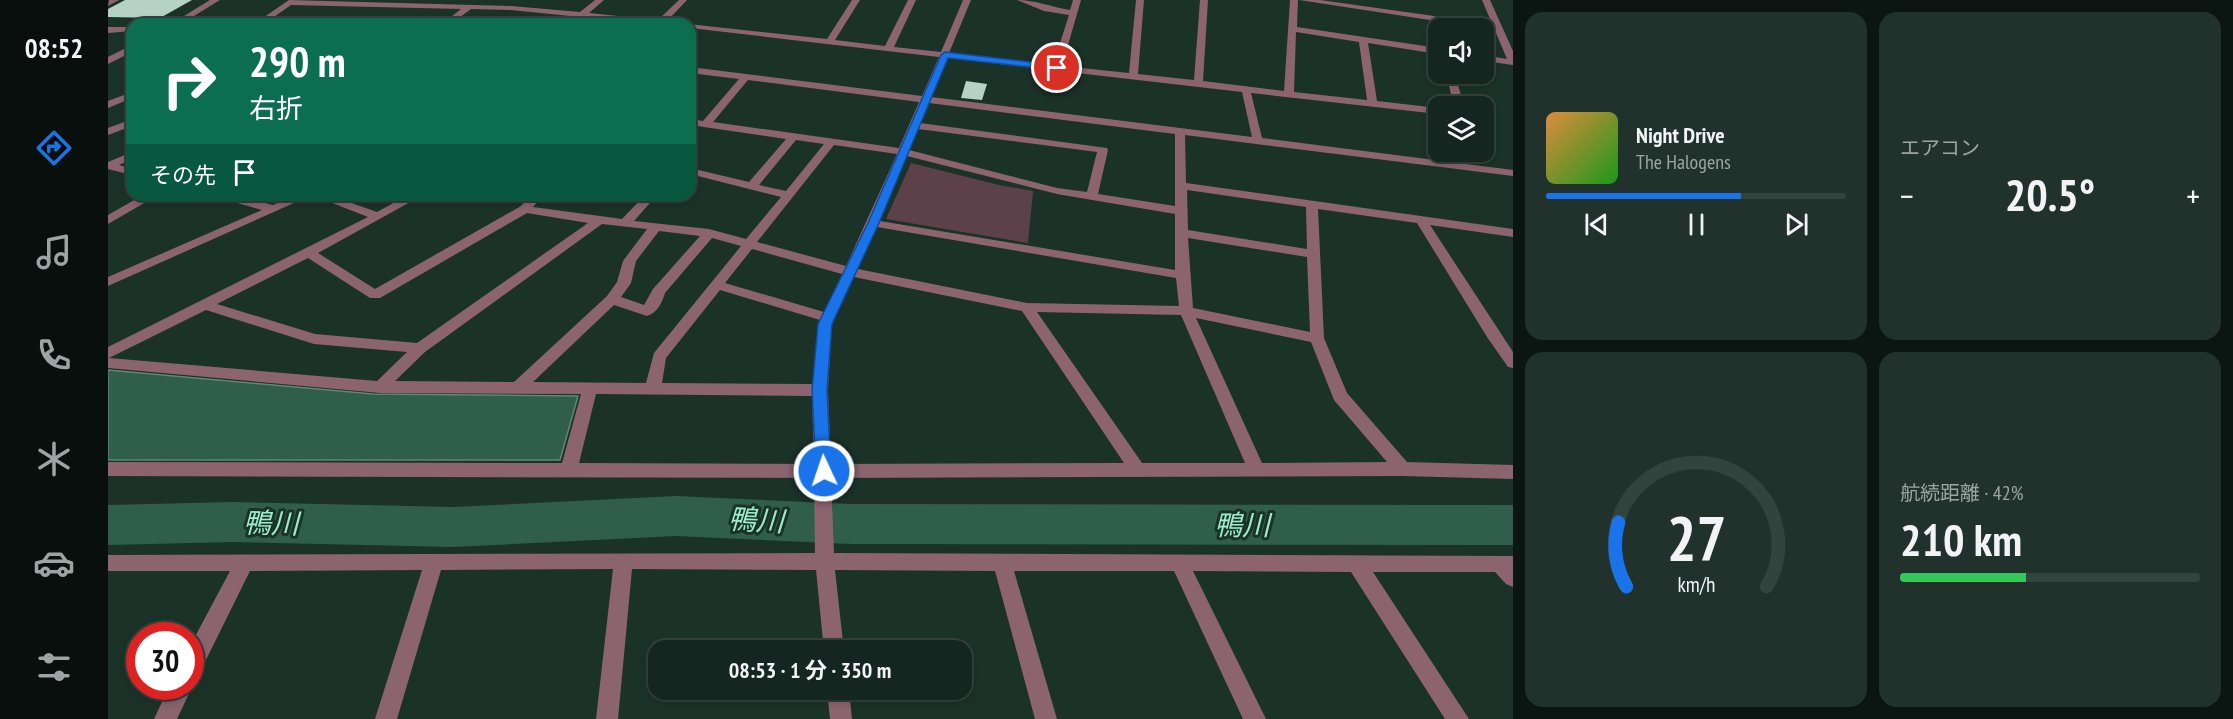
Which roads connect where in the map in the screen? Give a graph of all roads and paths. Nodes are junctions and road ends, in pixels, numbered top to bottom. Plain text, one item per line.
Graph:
1 (115, 0) edge
2 (216, 0) edge
3 (519, 0) edge
4 (600, 0) edge
5 (683, 0) edge
6 (856, 0) edge
7 (912, 0) edge
8 (967, 0) edge
9 (1021, 0) edge
10 (1077, 0) edge
11 (1140, 0) edge
12 (1204, 0) edge
13 (1294, 0) edge
14 (1303, 0) edge
15 (1486, 0) edge
16 (292, 2) edge
17 (1329, 2) edge
18 (108, 4) edge
19 (468, 8) junction
20 (511, 8) junction
21 (1074, 13) junction
22 (582, 15) junction
23 (185, 18) edge
24 (267, 18) edge
25 (454, 18) edge
26 (611, 18) edge
27 (665, 18) edge
28 (1434, 18) edge
29 (696, 27) edge
30 (126, 29) edge
31 (1292, 29) junction
32 (108, 30) edge
33 (1363, 40) junction
34 (829, 42) junction
35 (888, 49) junction
36 (1428, 50) edge
37 (126, 52) edge
38 (945, 55) junction
39 (1494, 59) edge
40 (108, 62) edge
41 (1513, 62) edge
42 (1057, 68) junction
43 (696, 71) edge
44 (1133, 76) junction
45 (746, 77) junction
46 (1198, 83) junction
47 (1246, 90) junction
48 (1289, 94) junction
49 (126, 98) edge
50 (925, 100) junction
51 (1372, 104) junction
52 (108, 105) edge
53 (1428, 110) edge
54 (696, 123) edge
55 (126, 124) edge
56 (706, 124) junction
57 (914, 125) junction
58 (108, 132) edge
59 (1180, 132) junction
60 (794, 136) junction
61 (831, 142) junction
62 (1258, 142) junction
63 (903, 152) junction
64 (126, 158) edge
65 (108, 166) edge
66 (126, 170) edge
67 (696, 172) edge
68 (1513, 173) edge
69 (752, 186) junction
70 (1181, 186) junction
71 (788, 195) junction
72 (1092, 196) junction
73 (141, 201) edge
74 (244, 201) edge
75 (291, 201) edge
76 (335, 201) edge
77 (406, 201) edge
78 (532, 201) edge
79 (645, 201) edge
80 (1312, 205) junction
81 (273, 208) junction
82 (525, 209) junction
83 (1181, 211) junction
84 (378, 216) junction
85 (108, 220) edge
86 (600, 220) junction
87 (1422, 220) junction
88 (625, 223) junction
89 (873, 223) junction
90 (656, 226) junction
91 (709, 233) junction
92 (1181, 233) junction
93 (1513, 233) edge
94 (749, 244) junction
95 (309, 253) junction
96 (1314, 254) junction
97 (851, 272) junction
98 (1182, 275) junction
99 (108, 282) edge
100 (717, 285) junction
101 (612, 299) junction
102 (205, 305) junction
103 (1027, 307) junction
104 (1186, 311) junction
105 (828, 318) junction
106 (1317, 338) junction
107 (420, 348) junction
108 (108, 353) edge
109 (108, 363) edge
110 (1513, 363) edge
111 (380, 387) junction
112 (518, 388) junction
113 (590, 388) junction
114 (653, 388) junction
115 (820, 390) junction
116 (108, 469) edge
117 (1137, 469) junction
118 (1256, 469) junction
119 (1403, 469) junction
120 (569, 470) junction
121 (824, 471) junction
122 (1513, 472) edge
123 (245, 561) junction
124 (623, 561) junction
125 (108, 563) edge
126 (434, 563) junction
127 (825, 563) junction
128 (1002, 563) junction
129 (1180, 564) junction
130 (1357, 564) junction
131 (1506, 564) edge
132 (1513, 578) edge
133 (833, 640) edge
134 (204, 642) edge
135 (174, 700) edge
136 (839, 700) edge
137 (165, 719) edge
138 (386, 719) edge
139 (608, 719) edge
140 (841, 719) edge
141 (1046, 719) edge
142 (1255, 719) edge
143 (1458, 719) edge

1 - 18 street
2 - 23 street
3 - 20 street
4 - 22 street
5 - 27 street
6 - 34 street
7 - 35 street
8 - 38 street
9 - 21 street
10 - 21 street
11 - 44 street
12 - 46 street
13 - 31 street
14 - 17 street
15 - 41 street
16 - 19 street
16 - 24 street
17 - 28 street
19 - 20 street
19 - 25 street
20 - 22 street
21 - 42 street
22 - 26 street
29 - 34 street
30 - 32 street
31 - 33 street
31 - 48 street
33 - 36 street
33 - 51 street
34 - 35 street
35 - 38 street
37 - 40 street
38 - 42 street
38 - 50 street
39 - 41 street
42 - 44 street
43 - 45 street
44 - 46 street
45 - 50 street
45 - 56 street
46 - 47 street
47 - 48 street
47 - 62 street
48 - 51 street
49 - 52 street
50 - 57 street
50 - 59 street
51 - 53 street
54 - 56 street
55 - 58 street
56 - 60 street
57 - 63 street
57 - 72 street
59 - 62 street
59 - 70 street
60 - 61 street
60 - 69 street
61 - 63 street
61 - 71 street
62 - 68 street
63 - 72 street
63 - 89 street
64 - 65 street
65 - 66 street
67 - 69 street
69 - 71 street
70 - 80 street
70 - 83 street
71 - 94 street
72 - 83 street
73 - 85 street
74 - 81 street
75 - 81 street
76 - 84 street
77 - 84 street
78 - 82 street
79 - 88 street
80 - 87 street
80 - 96 street
81 - 99 street
82 - 86 street
82 - 95 street
83 - 92 street
84 - 95 street
86 - 88 street
86 - 107 street
87 - 93 street
87 - 110 street
88 - 90 street
89 - 97 street
89 - 98 street
90 - 91 street
90 - 101 street
91 - 94 street
91 - 101 street
92 - 96 street
92 - 98 street
94 - 97 street
94 - 100 street
95 - 102 street
96 - 106 street
97 - 103 street
97 - 105 street
98 - 104 street
100 - 105 street
100 - 114 street
101 - 112 street
102 - 107 street
102 - 108 street
103 - 104 street
103 - 117 street
104 - 106 street
104 - 118 street
105 - 115 street
106 - 119 street
107 - 111 street
109 - 111 street
111 - 112 street
112 - 113 street
113 - 114 street
113 - 120 street
114 - 115 street
115 - 121 street
116 - 120 street
117 - 118 street
117 - 121 street
118 - 119 street
119 - 122 street
120 - 121 street
121 - 127 street
123 - 125 street
123 - 126 street
123 - 134 street
124 - 126 street
124 - 127 street
124 - 139 street
126 - 138 street
127 - 128 street
127 - 133 street
128 - 129 street
128 - 141 street
129 - 130 street
129 - 142 street
130 - 131 street
130 - 143 street
131 - 132 street
135 - 137 street
136 - 140 street

